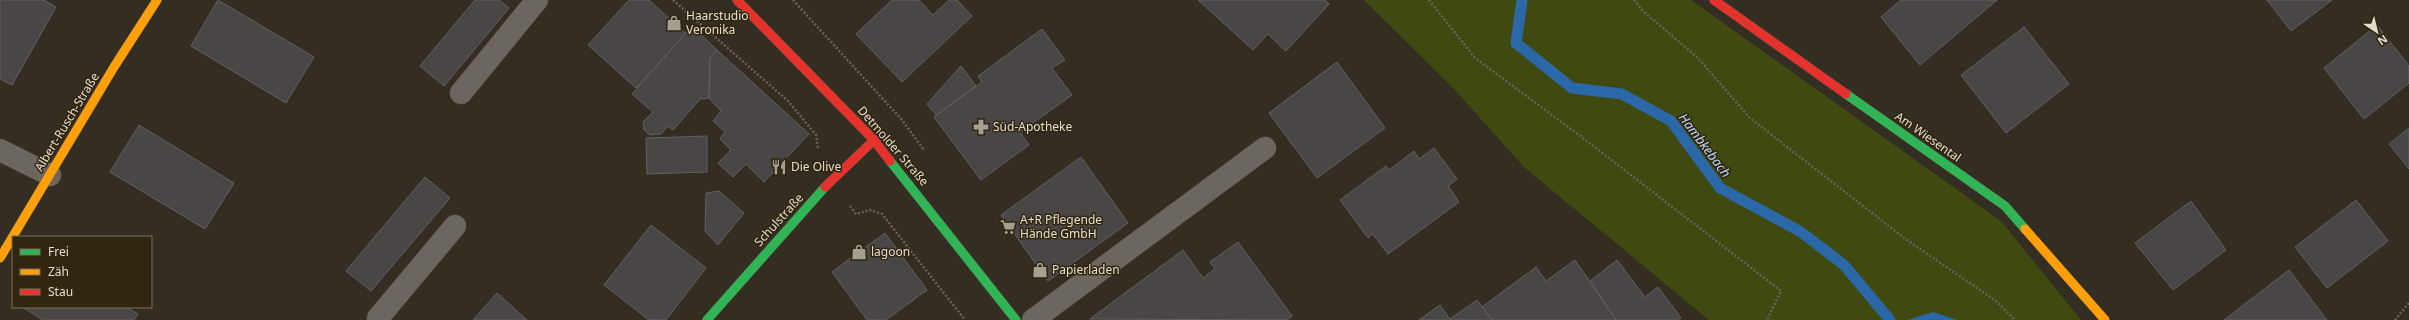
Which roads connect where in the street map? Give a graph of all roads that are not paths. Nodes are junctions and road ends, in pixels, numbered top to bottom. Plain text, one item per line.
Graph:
1 (157, 0) edge
2 (537, 0) edge
3 (1714, 0) edge
4 (748, 4) edge
5 (461, 93) dead end
6 (874, 140) junction
7 (1264, 148) dead end
8 (0, 150) edge
9 (50, 175) junction
10 (455, 226) dead end
11 (13, 236) edge
12 (12, 238) edge
13 (0, 258) edge
14 (380, 320) edge
15 (706, 320) edge
16 (1016, 320) edge
17 (1033, 320) edge
18 (2105, 320) edge

1 - 9 street, Albert-Rusch-Straße
2 - 5 street
3 - 18 street, Am Wiesental
4 - 6 street, Detmolder Straße
6 - 15 street, Schulstraße
6 - 16 street, Detmolder Straße
7 - 17 street
8 - 9 street
9 - 11 street, Albert-Rusch-Straße
10 - 14 street
12 - 13 street, Albert-Rusch-Straße

